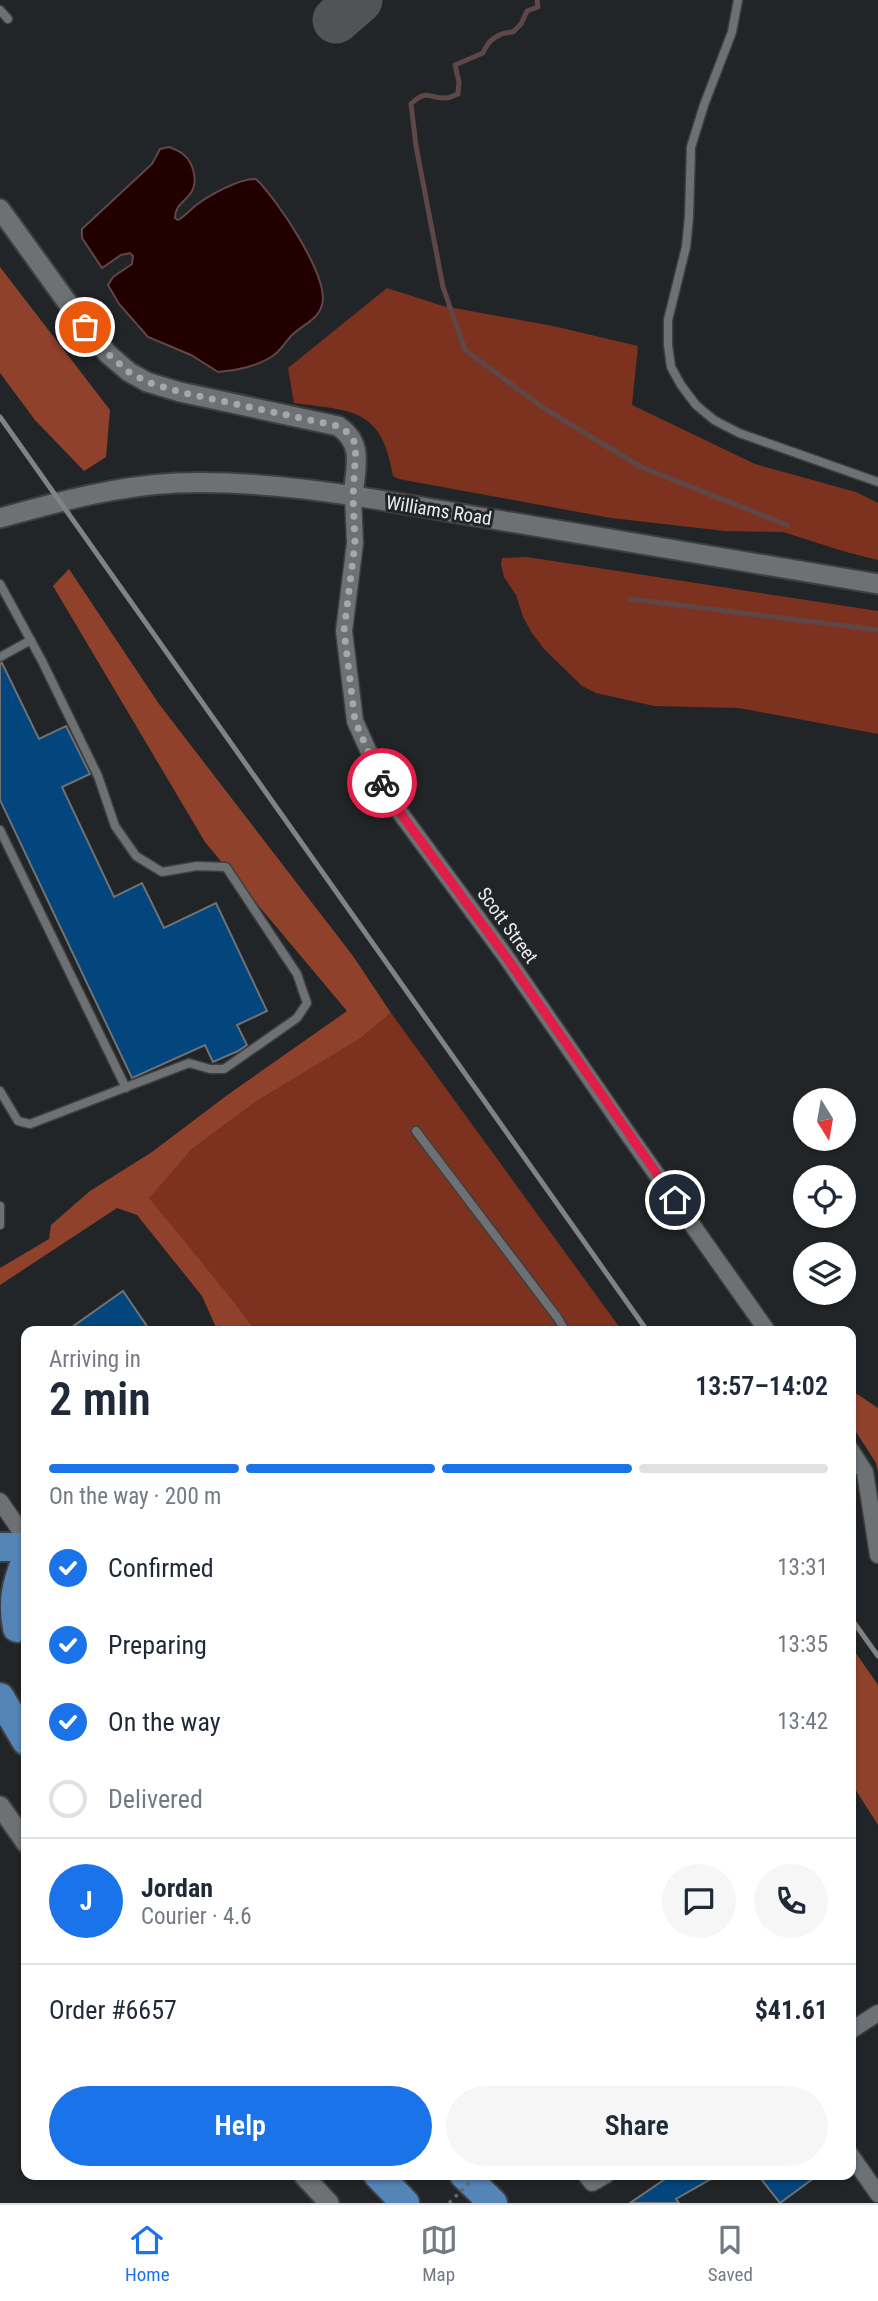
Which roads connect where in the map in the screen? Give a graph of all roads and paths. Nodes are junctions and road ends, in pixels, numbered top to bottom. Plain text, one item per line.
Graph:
1 (738, 0) edge
2 (0, 10) edge
3 (8, 19) dead end
4 (0, 209) edge
5 (878, 482) edge
6 (353, 497) junction
7 (0, 518) edge
8 (0, 584) edge
9 (878, 584) edge
10 (31, 640) junction
11 (0, 657) edge
12 (0, 831) edge
13 (126, 1088) junction
14 (0, 1091) edge
15 (416, 1131) dead end
16 (0, 1206) edge
17 (0, 1225) edge
18 (562, 1326) edge
19 (764, 1326) edge
20 (856, 1458) edge
21 (0, 1501) edge
22 (21, 1532) edge
23 (0, 1547) edge
24 (21, 1547) edge
25 (878, 1555) edge
26 (21, 1572) edge
27 (0, 1602) edge
28 (21, 1636) edge
29 (0, 1697) edge
30 (21, 1733) edge
31 (0, 1806) edge
32 (21, 1836) edge
33 (878, 2013) edge
34 (856, 2027) edge
35 (856, 2163) edge
36 (308, 2180) edge
37 (383, 2180) edge
38 (469, 2180) edge
39 (472, 2180) edge
40 (878, 2194) edge
41 (329, 2203) edge
42 (405, 2203) edge
43 (449, 2203) edge
44 (493, 2203) edge

1 - 5 lane
2 - 3 lane
4 - 6 street
6 - 7 street, Williams Road
6 - 9 street, Williams Road
6 - 19 street, Scott Street
8 - 10 lane
10 - 11 lane
10 - 13 lane
12 - 13 lane
13 - 14 lane
15 - 18 lane
16 - 17 lane
20 - 25 street
21 - 22 street
23 - 24 highway
26 - 28 highway
27 - 28 highway
29 - 30 highway
31 - 32 street
33 - 34 street
35 - 40 street
36 - 41 street
37 - 42 highway
38 - 44 highway
39 - 43 path, bridge

